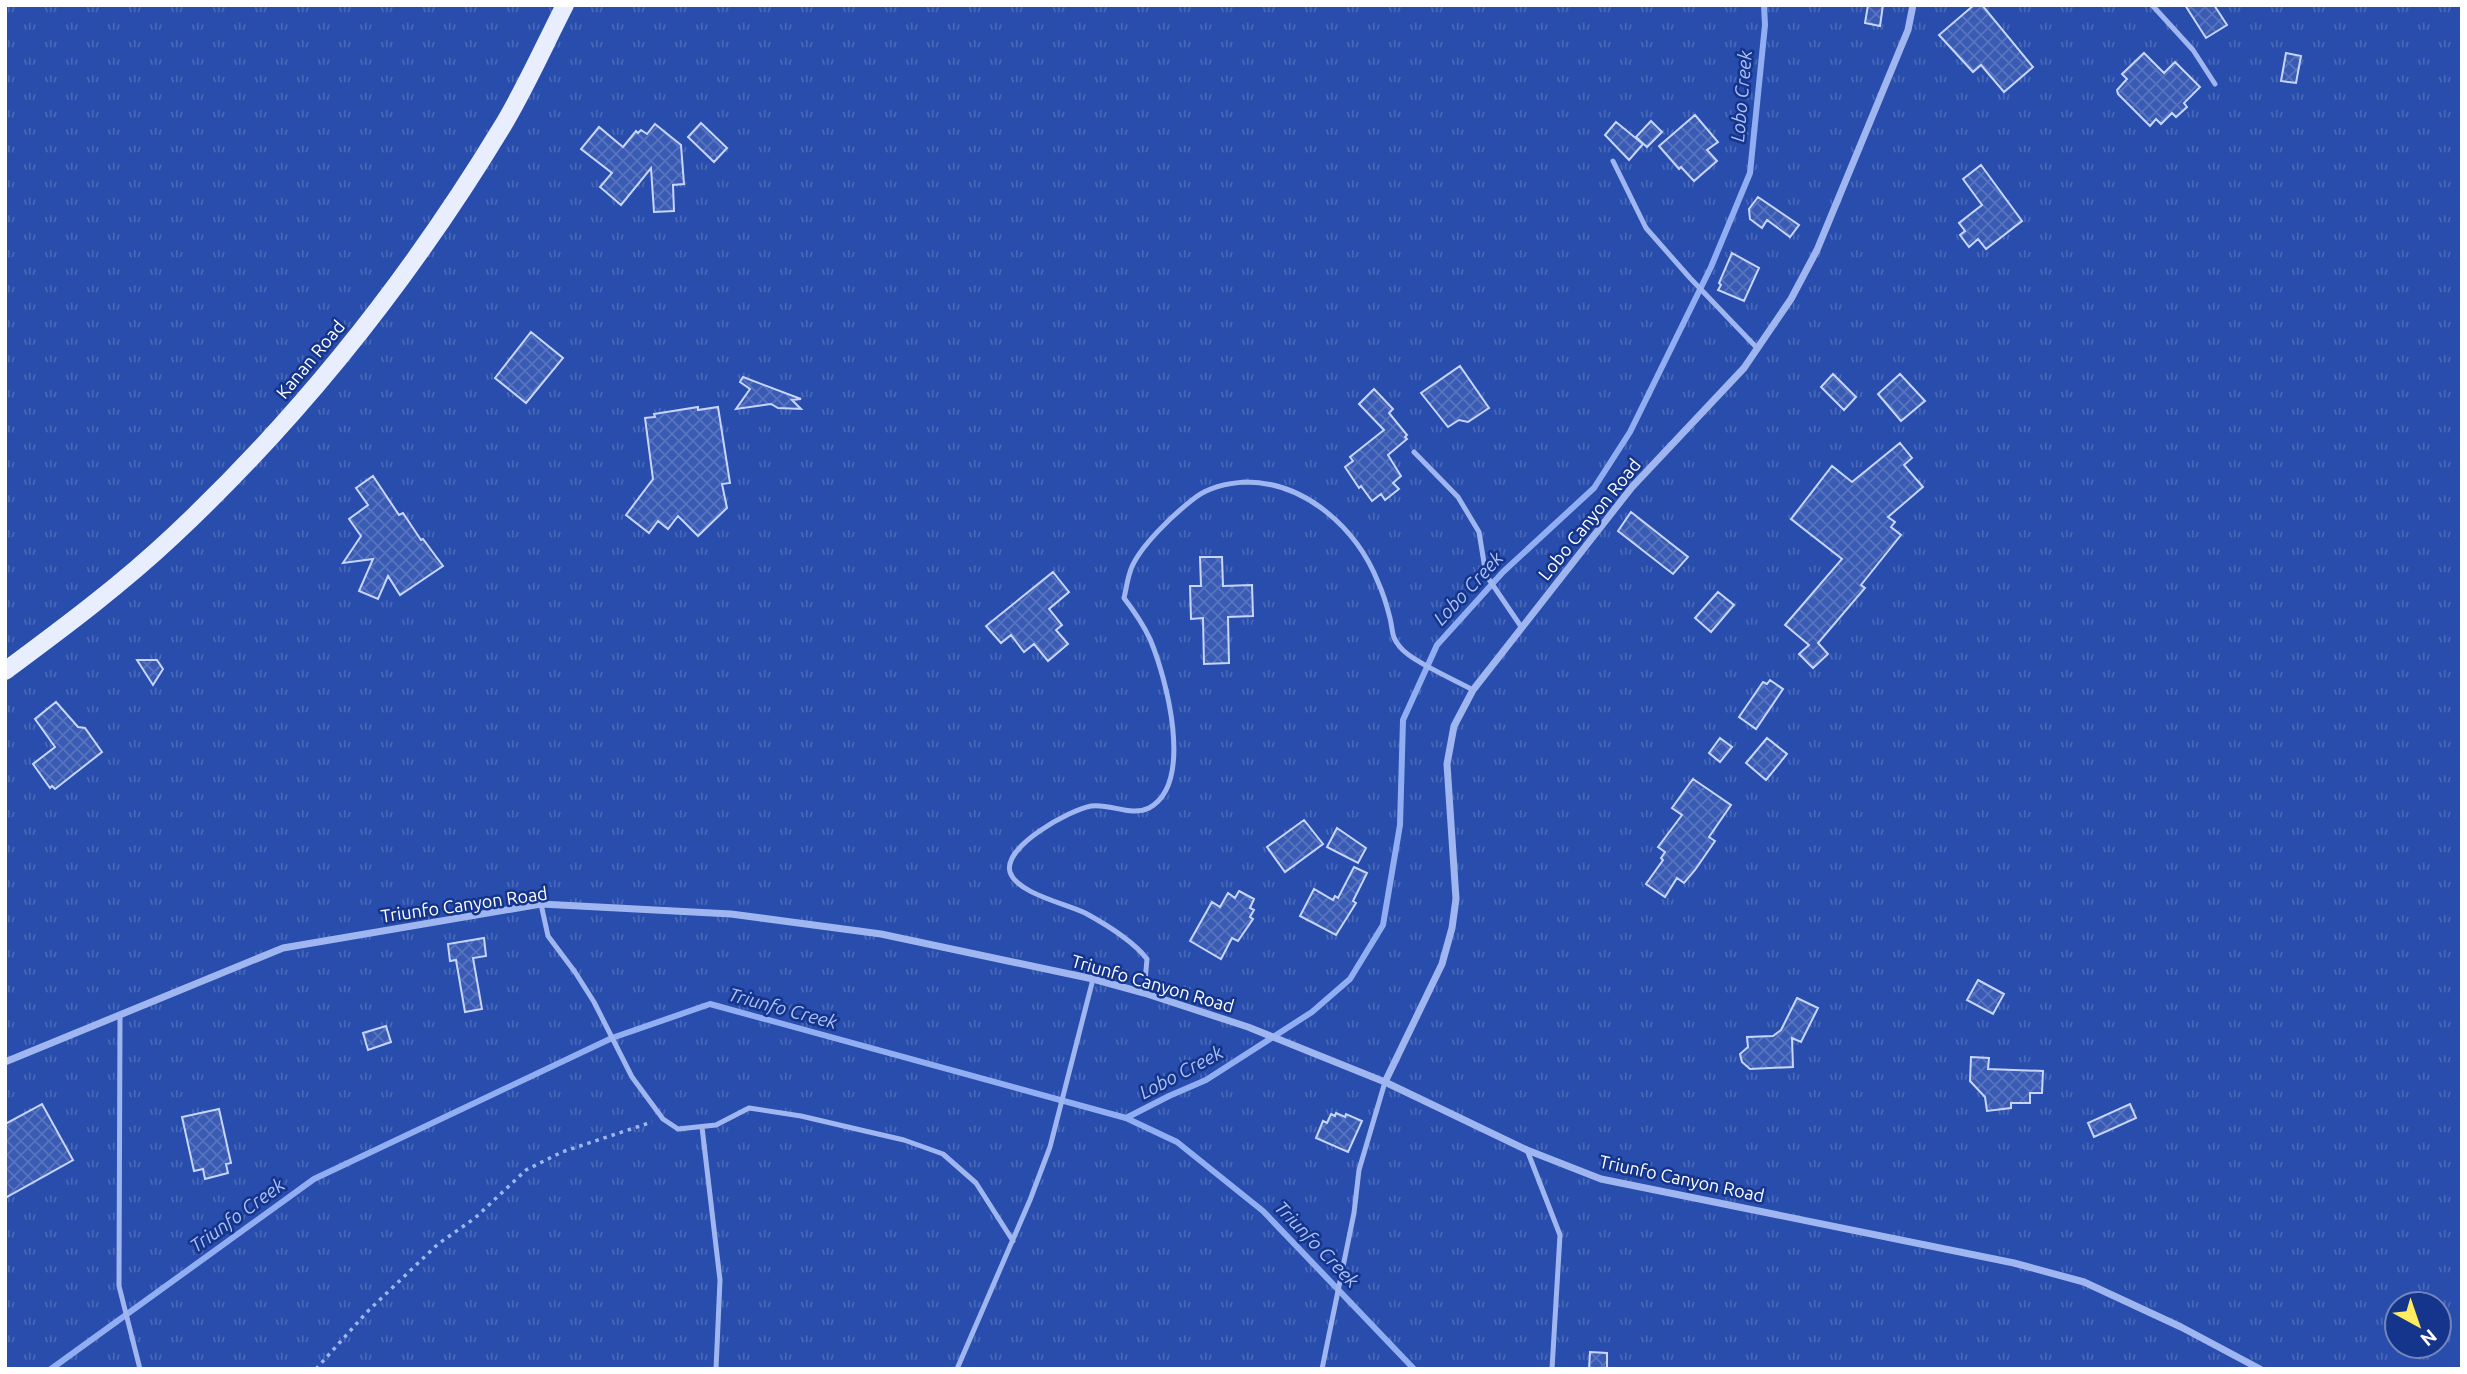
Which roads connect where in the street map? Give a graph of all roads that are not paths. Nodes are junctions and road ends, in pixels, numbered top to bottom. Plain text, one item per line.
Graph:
1 (565, 5) edge
2 (1913, 5) edge
3 (2152, 5) edge
4 (2215, 84) dead end
5 (1613, 161) dead end
6 (1758, 348) junction
7 (1413, 452) dead end
8 (1522, 628) junction
9 (5, 671) edge
10 (1473, 690) junction
11 (541, 904) junction
12 (1093, 979) junction
13 (1144, 993) junction
14 (120, 1015) junction
15 (5, 1062) edge
16 (1385, 1082) junction
17 (702, 1127) junction
18 (1527, 1150) junction
19 (1013, 1241) junction
20 (140, 1369) edge
21 (716, 1369) edge
22 (957, 1369) edge
23 (1322, 1369) edge
24 (1552, 1369) edge
25 (2260, 1369) edge

1 - 9 main road, Kanan Road
2 - 6 street, Lobo Canyon Road
3 - 4 lane
5 - 6 lane
6 - 8 street, Lobo Canyon Road
7 - 8 lane
8 - 10 street, Lobo Canyon Road
10 - 13 lane
10 - 16 street, Lobo Canyon Road
11 - 12 street, Triunfo Canyon Road
11 - 14 street, Triunfo Canyon Road
11 - 17 lane
12 - 13 street, Triunfo Canyon Road
12 - 19 lane
13 - 16 street, Triunfo Canyon Road
14 - 15 street, Triunfo Canyon Road
14 - 20 lane
16 - 18 street, Triunfo Canyon Road
16 - 23 lane
17 - 19 lane
17 - 21 lane
18 - 24 lane
18 - 25 street, Triunfo Canyon Road
19 - 22 lane

